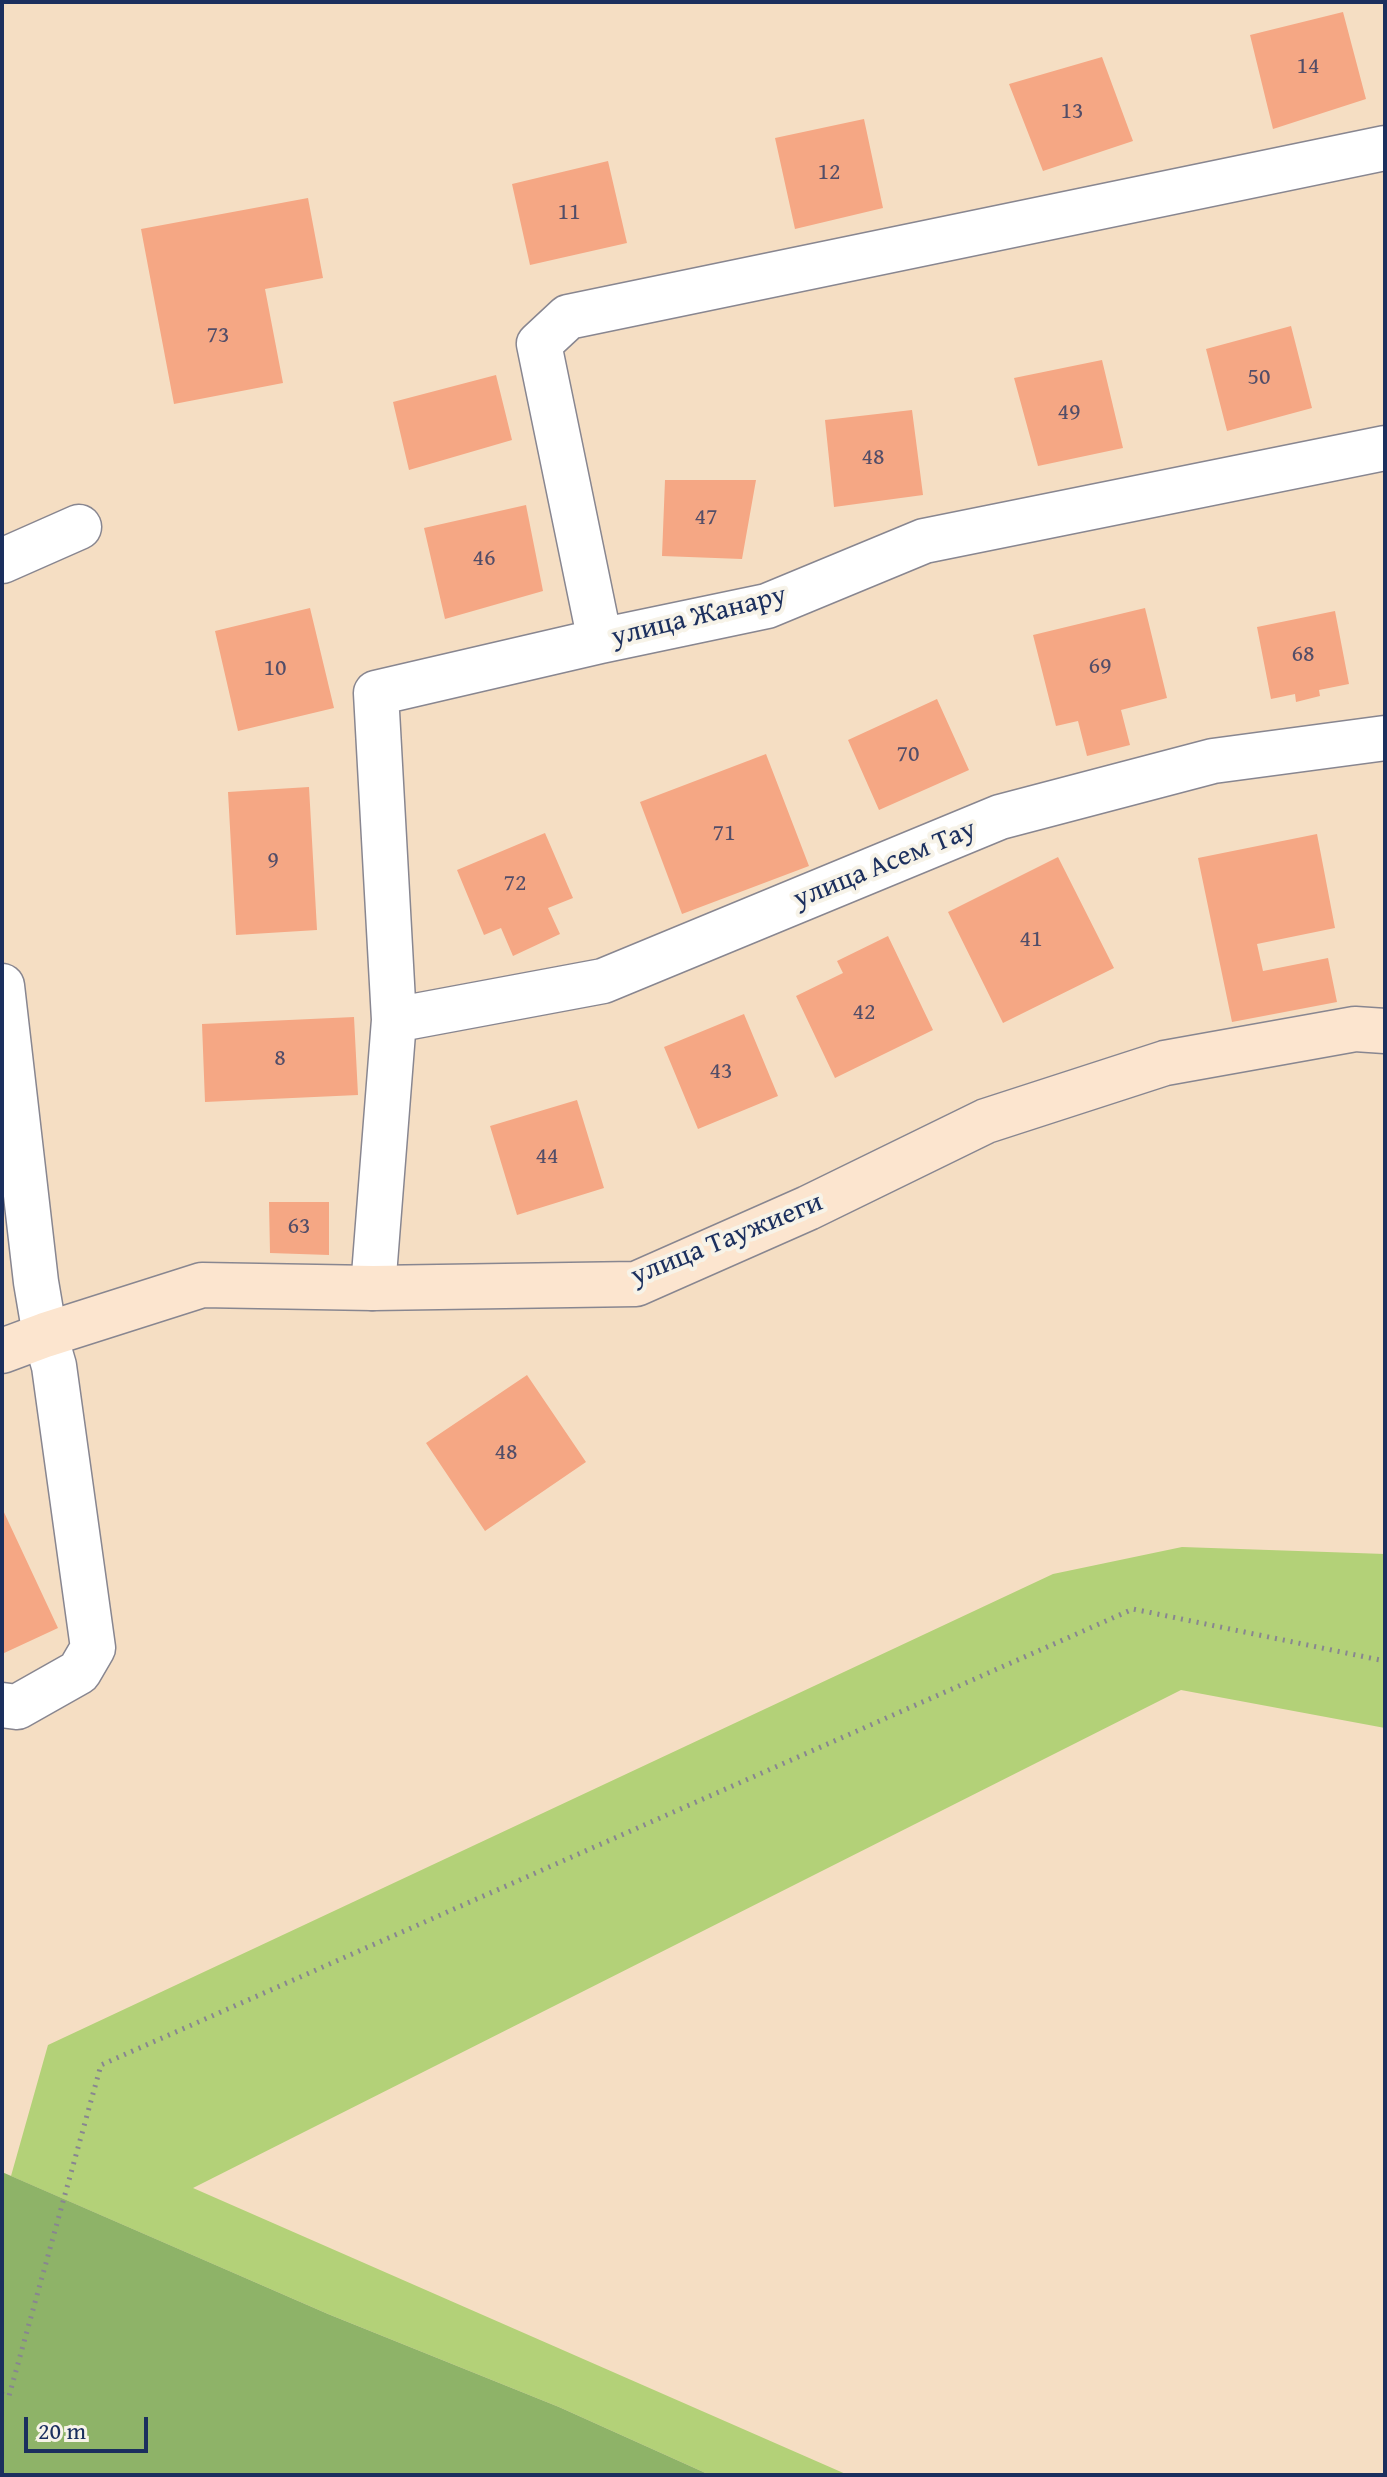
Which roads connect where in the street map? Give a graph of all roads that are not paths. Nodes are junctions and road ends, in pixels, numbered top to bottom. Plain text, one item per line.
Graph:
1 (1385, 148) edge
2 (1385, 448) edge
3 (79, 527) dead end
4 (2, 561) edge
5 (600, 641) junction
6 (1385, 738) edge
7 (2, 986) edge
8 (394, 1020) junction
9 (1385, 1031) edge
10 (373, 1288) junction
11 (45, 1335) junction
12 (2, 1351) edge
13 (2, 1705) edge

1 - 5 street
2 - 5 street, улица Жанару
3 - 4 street
5 - 8 street, улица Жанару
6 - 8 street, улица Асем Тау
7 - 11 street
8 - 10 street
9 - 10 street, улица Таужиеги
10 - 11 street, улица Таужиеги
11 - 12 street, улица Таужиеги
11 - 13 street

